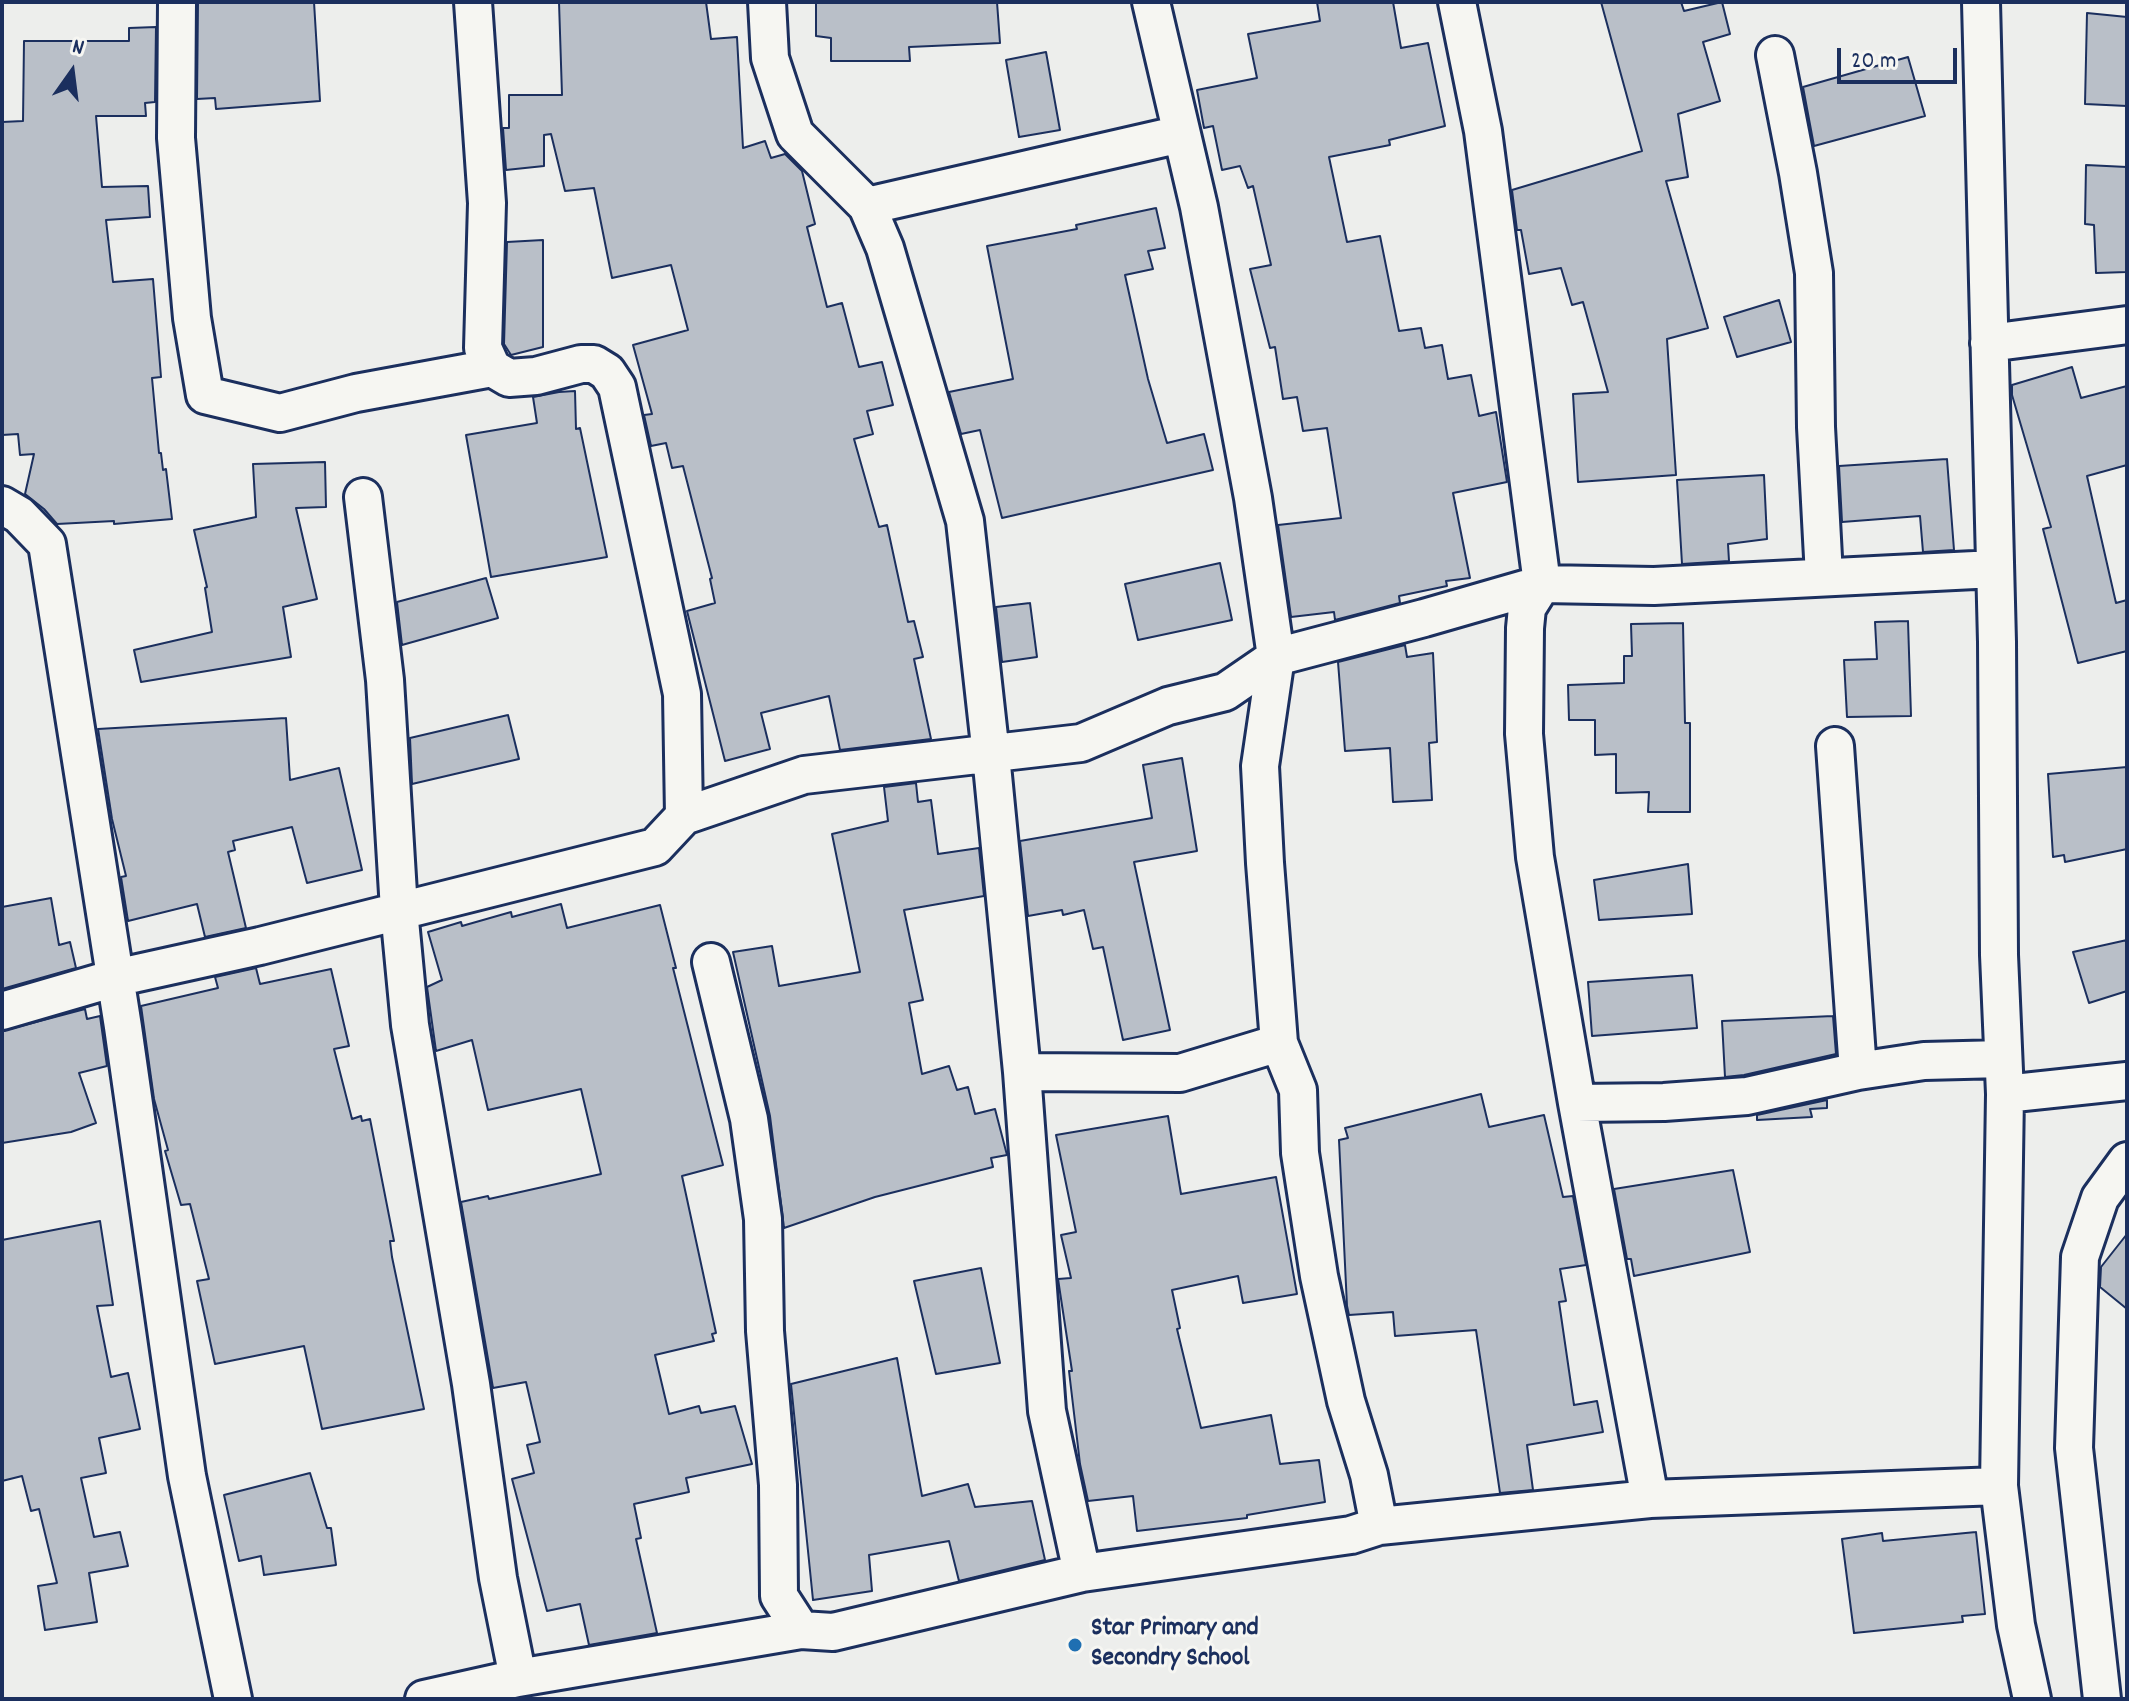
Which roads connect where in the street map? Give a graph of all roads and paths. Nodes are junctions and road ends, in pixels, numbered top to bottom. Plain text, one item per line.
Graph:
1 (177, 2) edge
2 (473, 2) edge
3 (767, 2) edge
4 (1151, 2) edge
5 (1457, 2) edge
6 (1981, 2) edge
7 (1775, 55) dead end
8 (1181, 134) junction
9 (867, 206) junction
10 (2127, 325) edge
11 (1989, 343) junction
12 (492, 368) junction
13 (363, 497) dead end
14 (2, 505) edge
15 (1995, 569) junction
16 (1824, 576) junction
17 (1542, 584) junction
18 (1276, 657) junction
19 (1835, 746) dead end
20 (991, 755) junction
21 (684, 816) junction
22 (399, 910) junction
23 (711, 962) dead end
24 (115, 978) junction
25 (2, 1011) edge
26 (1279, 1043) junction
27 (1858, 1071) junction
28 (1022, 1072) junction
29 (2004, 1076) junction
30 (2127, 1081) edge
31 (1577, 1103) junction
32 (2127, 1161) edge
33 (1999, 1486) junction
34 (1650, 1499) junction
35 (1379, 1526) junction
36 (1082, 1573) junction
37 (801, 1630) junction
38 (518, 1678) junction
39 (233, 1699) edge
40 (424, 1699) edge
41 (2032, 1699) edge
42 (2102, 1699) edge

1 - 12 street
2 - 12 street
3 - 9 street
4 - 8 street
5 - 17 street
6 - 11 street
7 - 16 street
8 - 9 street
8 - 18 street
9 - 20 street
10 - 11 street
11 - 15 street
12 - 21 street
13 - 22 street
14 - 24 street
15 - 16 street
15 - 29 street
16 - 17 street
17 - 18 street
17 - 31 street
18 - 20 street
18 - 26 street
19 - 27 street
20 - 21 street
20 - 28 street
21 - 22 street
22 - 24 street
22 - 38 street
23 - 37 street
24 - 25 street
24 - 39 street
26 - 28 street
26 - 35 street
27 - 29 street
27 - 31 street
28 - 36 street
29 - 30 street
29 - 33 street
31 - 34 street
32 - 42 street
33 - 34 street
33 - 41 street
34 - 35 street
35 - 36 street
36 - 37 street
37 - 38 street
38 - 40 street

